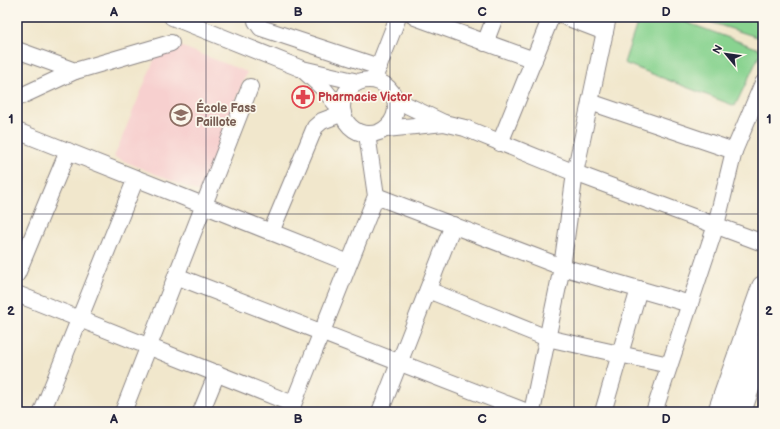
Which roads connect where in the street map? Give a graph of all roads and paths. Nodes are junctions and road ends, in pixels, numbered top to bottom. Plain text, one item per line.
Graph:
1 (172, 17) edge
2 (256, 17) edge
3 (398, 17) edge
4 (415, 17) edge
5 (495, 17) edge
6 (551, 17) edge
7 (566, 17) edge
8 (607, 24) edge
9 (485, 42) junction
10 (171, 43) dead end
11 (17, 50) edge
12 (534, 60) junction
13 (302, 69) junction
14 (75, 71) junction
15 (376, 74) junction
16 (358, 82) junction
17 (763, 83) edge
18 (250, 88) dead end
19 (17, 98) edge
20 (396, 100) junction
21 (590, 102) junction
22 (343, 114) junction
23 (444, 123) junction
24 (386, 129) junction
25 (17, 131) edge
26 (367, 134) junction
27 (500, 143) junction
28 (68, 151) junction
29 (734, 151) junction
30 (575, 173) junction
31 (136, 178) junction
32 (376, 196) junction
33 (204, 206) junction
34 (453, 225) junction
35 (716, 225) junction
36 (271, 232) junction
37 (763, 243) edge
38 (349, 263) junction
39 (562, 267) junction
40 (17, 274) edge
41 (176, 276) junction
42 (763, 287) edge
43 (639, 289) junction
44 (428, 290) junction
45 (17, 294) edge
46 (690, 304) junction
47 (80, 318) junction
48 (322, 332) junction
49 (547, 338) junction
50 (763, 344) edge
51 (149, 346) junction
52 (620, 354) junction
53 (400, 363) junction
54 (670, 365) junction
55 (217, 373) junction
56 (292, 408) edge
57 (42, 412) edge
58 (123, 412) edge
59 (201, 412) edge
60 (380, 412) edge
61 (527, 412) edge
62 (532, 412) edge
63 (603, 412) edge
64 (654, 412) edge
65 (719, 412) edge
66 (740, 412) edge

1 - 13 street
2 - 15 street
3 - 15 street
4 - 9 street
5 - 9 street
6 - 12 street
7 - 8 street
8 - 21 street
9 - 12 street
10 - 14 street
11 - 14 street
12 - 27 street
13 - 16 street
13 - 22 street
14 - 19 street
15 - 16 street
15 - 20 street
16 - 22 street
17 - 29 street
18 - 33 street
20 - 23 street
20 - 24 street
21 - 29 street
21 - 30 street
22 - 26 street
22 - 36 street
23 - 24 street
23 - 27 street
24 - 26 street
25 - 28 street
26 - 32 street
27 - 30 street
28 - 31 street
28 - 40 street
29 - 35 street
30 - 35 street
30 - 39 street
31 - 33 street
31 - 47 street
32 - 34 street
32 - 38 street
33 - 36 street
33 - 41 street
34 - 39 street
34 - 44 street
35 - 37 street
35 - 46 street
36 - 38 street
38 - 48 street
39 - 43 street
39 - 49 street
41 - 48 street
41 - 51 street
42 - 65 highway
43 - 46 street
43 - 52 street
44 - 49 street
44 - 53 street
45 - 47 street
46 - 54 street
47 - 51 street
47 - 57 street
48 - 53 street
48 - 56 street
49 - 52 street
49 - 62 street
50 - 66 highway
51 - 55 street
51 - 58 street
52 - 54 street
52 - 63 street
53 - 60 street
53 - 61 street
54 - 64 street
55 - 56 street
55 - 59 street

